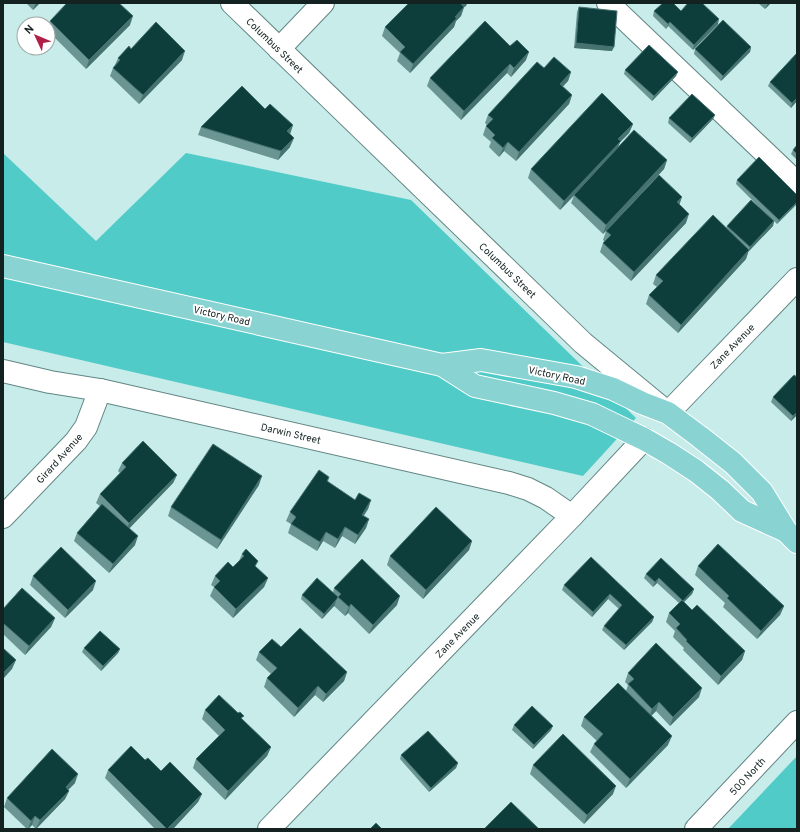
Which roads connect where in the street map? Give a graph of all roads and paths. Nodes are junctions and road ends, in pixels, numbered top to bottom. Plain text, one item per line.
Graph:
1 (232, 3) edge
2 (323, 3) edge
3 (608, 3) edge
4 (279, 48) junction
5 (797, 183) edge
6 (3, 266) edge
7 (797, 279) edge
8 (442, 364) junction
9 (3, 371) edge
10 (100, 390) junction
11 (668, 414) junction
12 (644, 439) junction
13 (572, 516) junction
14 (3, 517) edge
15 (792, 537) edge
16 (797, 722) edge
17 (269, 829) edge
18 (696, 829) edge

1 - 4 street, Columbus Street
2 - 4 street
3 - 5 street
4 - 11 street, Columbus Street
6 - 8 main road, Victory Road
7 - 11 street, Zane Avenue
8 - 11 main road, Victory Road
8 - 12 main road, Victory Road
9 - 10 street, Darwin Street
10 - 13 street, Darwin Street
10 - 14 street, Girard Avenue
11 - 15 main road, Columbus Street
12 - 13 street, Zane Avenue
12 - 15 main road, Columbus Street
13 - 17 street, Zane Avenue
16 - 18 street, 500 North

